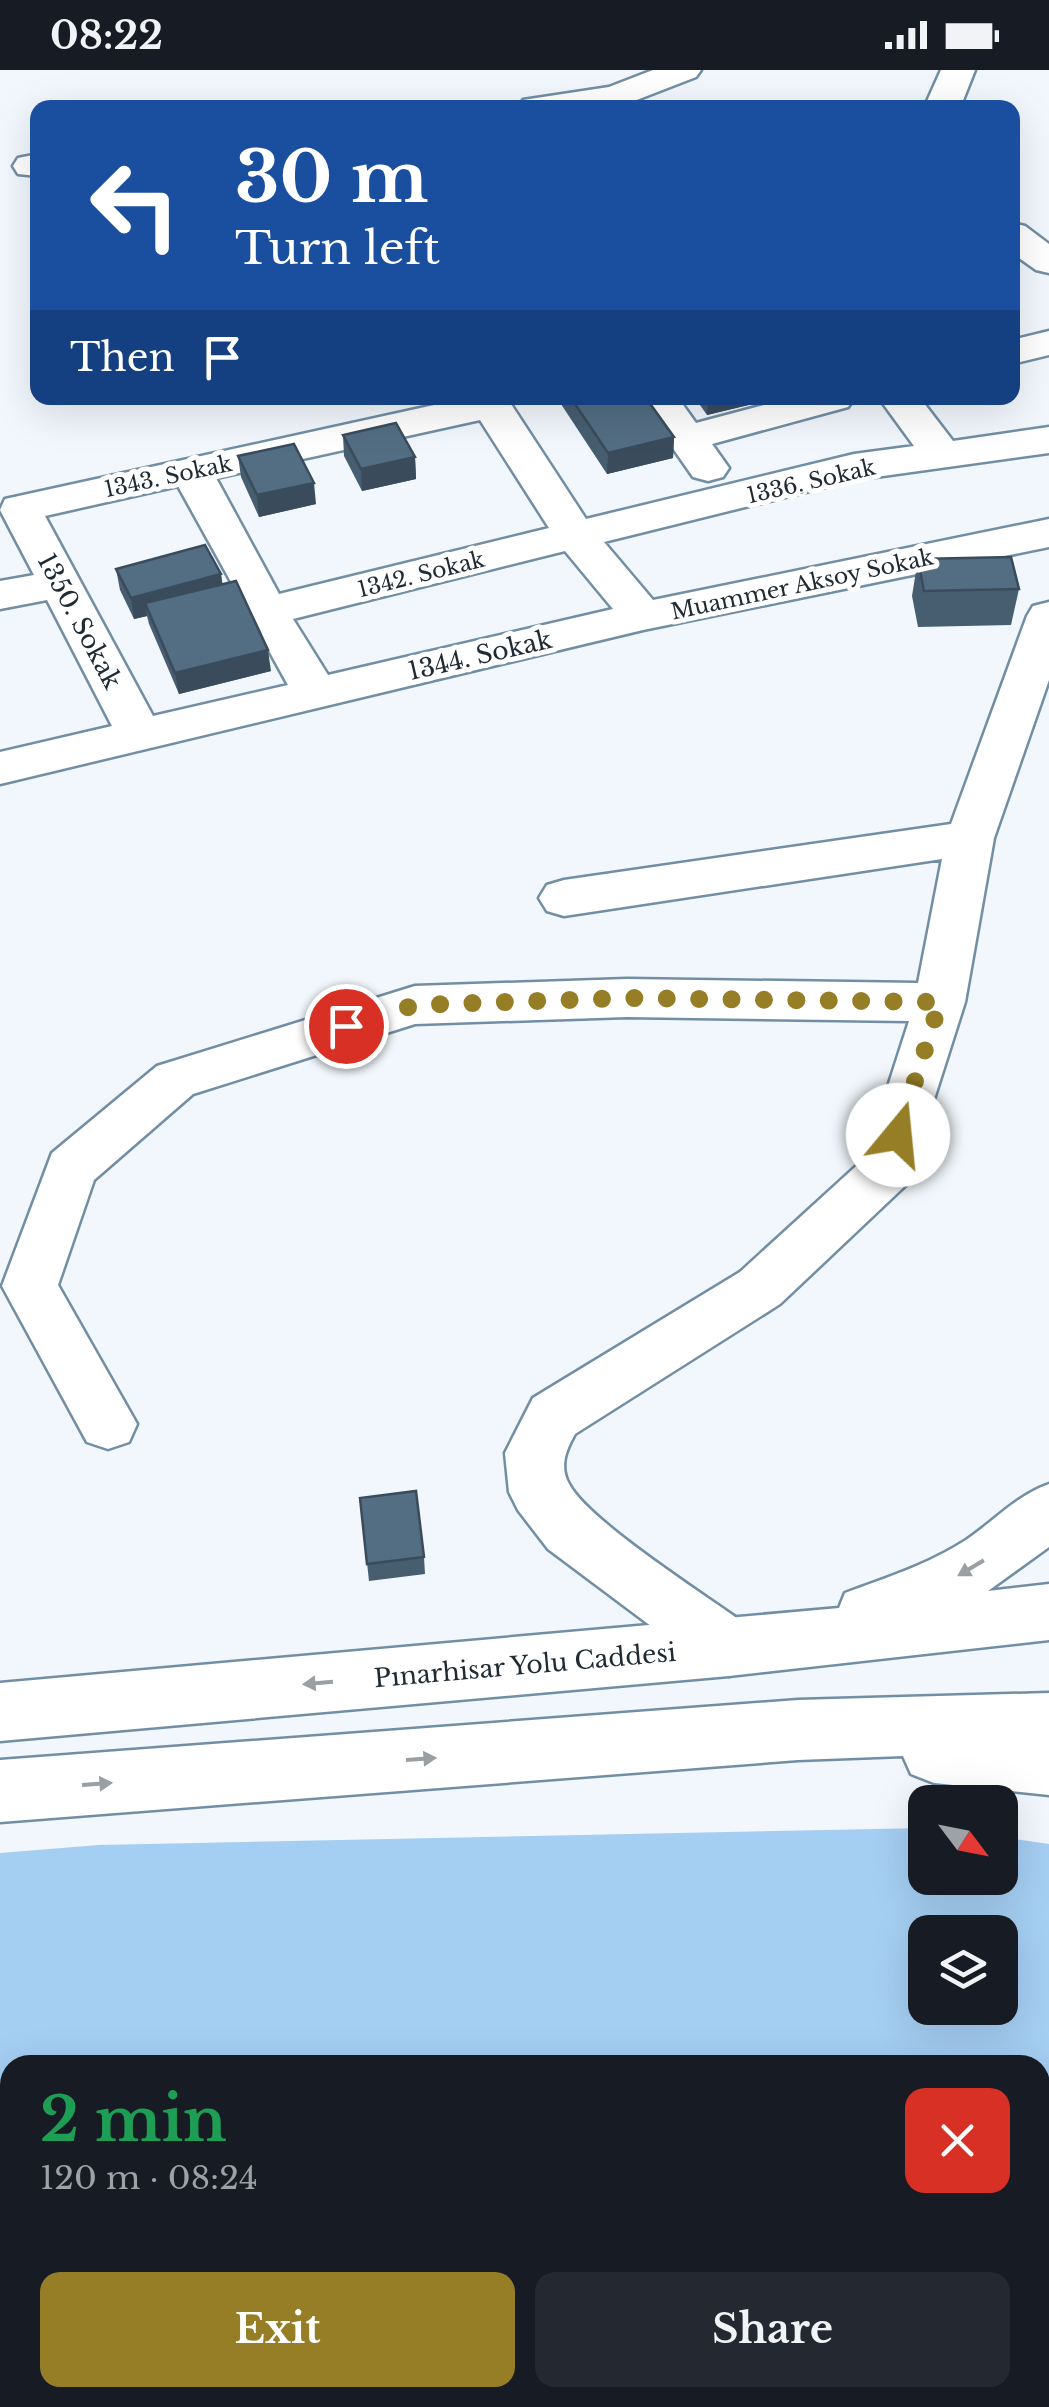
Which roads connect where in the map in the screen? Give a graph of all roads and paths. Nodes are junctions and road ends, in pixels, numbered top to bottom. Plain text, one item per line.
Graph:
1 (958, 70) edge
2 (668, 73) edge
3 (626, 100) edge
4 (945, 100) edge
5 (1020, 240) edge
6 (1049, 262) edge
7 (1049, 343) edge
8 (1020, 350) edge
9 (472, 405) edge
10 (492, 405) edge
11 (663, 405) edge
12 (796, 405) edge
13 (816, 405) edge
14 (905, 405) edge
15 (687, 438) junction
16 (1049, 440) edge
17 (942, 456) junction
18 (854, 468) junction
19 (191, 470) junction
20 (731, 500) junction
21 (20, 508) joint
22 (1049, 533) edge
23 (576, 536) junction
24 (60, 584) junction
25 (0, 595) edge
26 (266, 611) junction
27 (643, 616) junction
28 (1049, 616) edge
29 (316, 693) junction
30 (140, 735) junction
31 (0, 768) edge
32 (970, 838) junction
33 (564, 898) dead end
34 (940, 1002) junction
35 (108, 1424) dead end
36 (1049, 1510) edge
37 (1049, 1612) edge
38 (729, 1648) junction
39 (0, 1712) edge
40 (1049, 1722) edge
41 (798, 1730) junction
42 (1049, 1765) edge
43 (0, 1791) edge

1 - 4 main road
2 - 3 main road
5 - 6 main road
7 - 8 main road
9 - 19 main road, 1343. Sokak
10 - 23 main road, Muammer Aksoy Sokak
11 - 15 main road
12 - 15 main road
13 - 18 main road
14 - 17 main road
15 - 20 main road
16 - 17 main road, 1336. Sokak
17 - 18 main road, 1336. Sokak
18 - 20 main road, 1336. Sokak
19 - 21 main road, 1343. Sokak
19 - 26 main road
20 - 23 main road, 1336. Sokak
21 - 24 main road, 1350. Sokak
22 - 27 main road, Muammer Aksoy Sokak
23 - 26 main road, 1342. Sokak
23 - 27 main road, Muammer Aksoy Sokak
24 - 25 main road
24 - 30 main road, 1350. Sokak
26 - 29 main road
27 - 29 main road, 1344. Sokak
28 - 32 main road
29 - 30 main road, 1344. Sokak
30 - 31 main road, 1344. Sokak
32 - 33 main road
32 - 34 main road
34 - 35 main road
34 - 38 main road
36 -> 38 main road
37 - 38 main road, Pınarhisar Yolu Caddesi
38 -> 39 main road, Pınarhisar Yolu Caddesi
40 - 41 main road
41 - 42 main road
43 -> 41 main road

